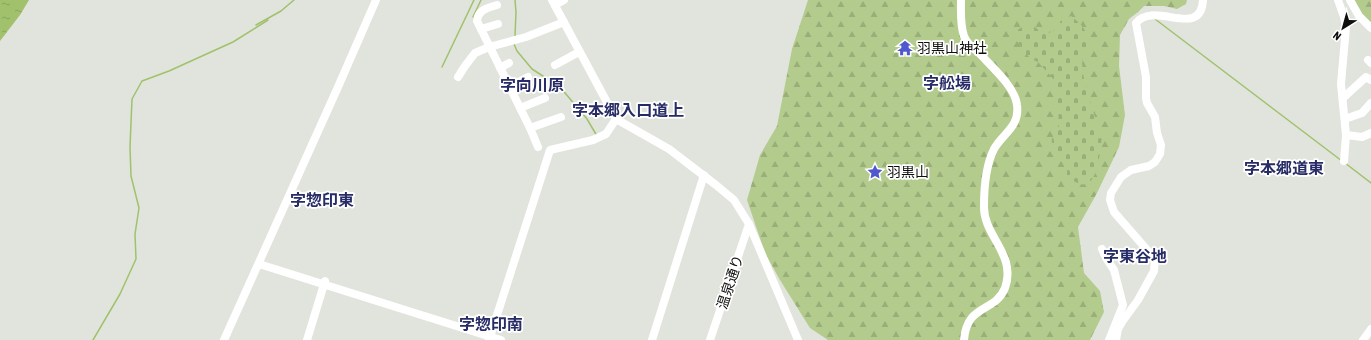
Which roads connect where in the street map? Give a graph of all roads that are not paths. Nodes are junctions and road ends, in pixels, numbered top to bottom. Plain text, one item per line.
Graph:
1 (376, 0) edge
2 (564, 0) edge
3 (961, 0) edge
4 (1203, 0) edge
5 (1338, 0) edge
6 (1350, 0) edge
7 (554, 3) edge
8 (497, 5) dead end
9 (564, 22) junction
10 (498, 24) dead end
11 (1371, 28) edge
12 (481, 29) junction
13 (489, 47) junction
14 (579, 52) junction
15 (509, 63) dead end
16 (555, 65) dead end
17 (500, 68) junction
18 (458, 77) dead end
19 (528, 77) dead end
20 (1371, 80) edge
21 (509, 87) junction
22 (545, 98) dead end
23 (1342, 98) junction
24 (1371, 103) edge
25 (520, 108) junction
26 (561, 117) dead end
27 (616, 119) junction
28 (1345, 119) junction
29 (530, 128) junction
30 (1371, 133) edge
31 (1346, 135) junction
32 (550, 150) junction
33 (1344, 161) dead end
34 (704, 175) junction
35 (749, 224) junction
36 (1102, 249) dead end
37 (259, 264) junction
38 (324, 283) junction
39 (1371, 329) edge
40 (489, 338) edge
41 (224, 340) edge
42 (307, 340) edge
43 (501, 340) edge
44 (652, 340) edge
45 (710, 340) edge
46 (798, 340) edge
47 (964, 340) edge
48 (1110, 340) edge
49 (1116, 340) edge
50 (1363, 340) edge

1 - 37 street
2 - 7 street
3 - 47 street
4 - 49 street
5 - 23 street
6 - 11 street
7 - 9 street
8 - 12 street
9 - 13 street
9 - 14 street
10 - 12 street
12 - 13 street
13 - 17 street
13 - 18 street
14 - 16 street
14 - 27 street
15 - 17 street
17 - 21 street
19 - 21 street
20 - 23 street
21 - 25 street
22 - 25 street
23 - 28 street
24 - 28 street
25 - 29 street
26 - 29 street
27 - 32 street
27 - 34 street
28 - 31 street
29 - 32 street
30 - 31 street
31 - 33 street
32 - 40 street
34 - 35 street
34 - 44 street
35 - 45 street, 温泉通り
35 - 46 street
36 - 48 street
37 - 38 street
37 - 41 street
38 - 40 street
38 - 42 street
39 - 50 street
40 - 43 street

